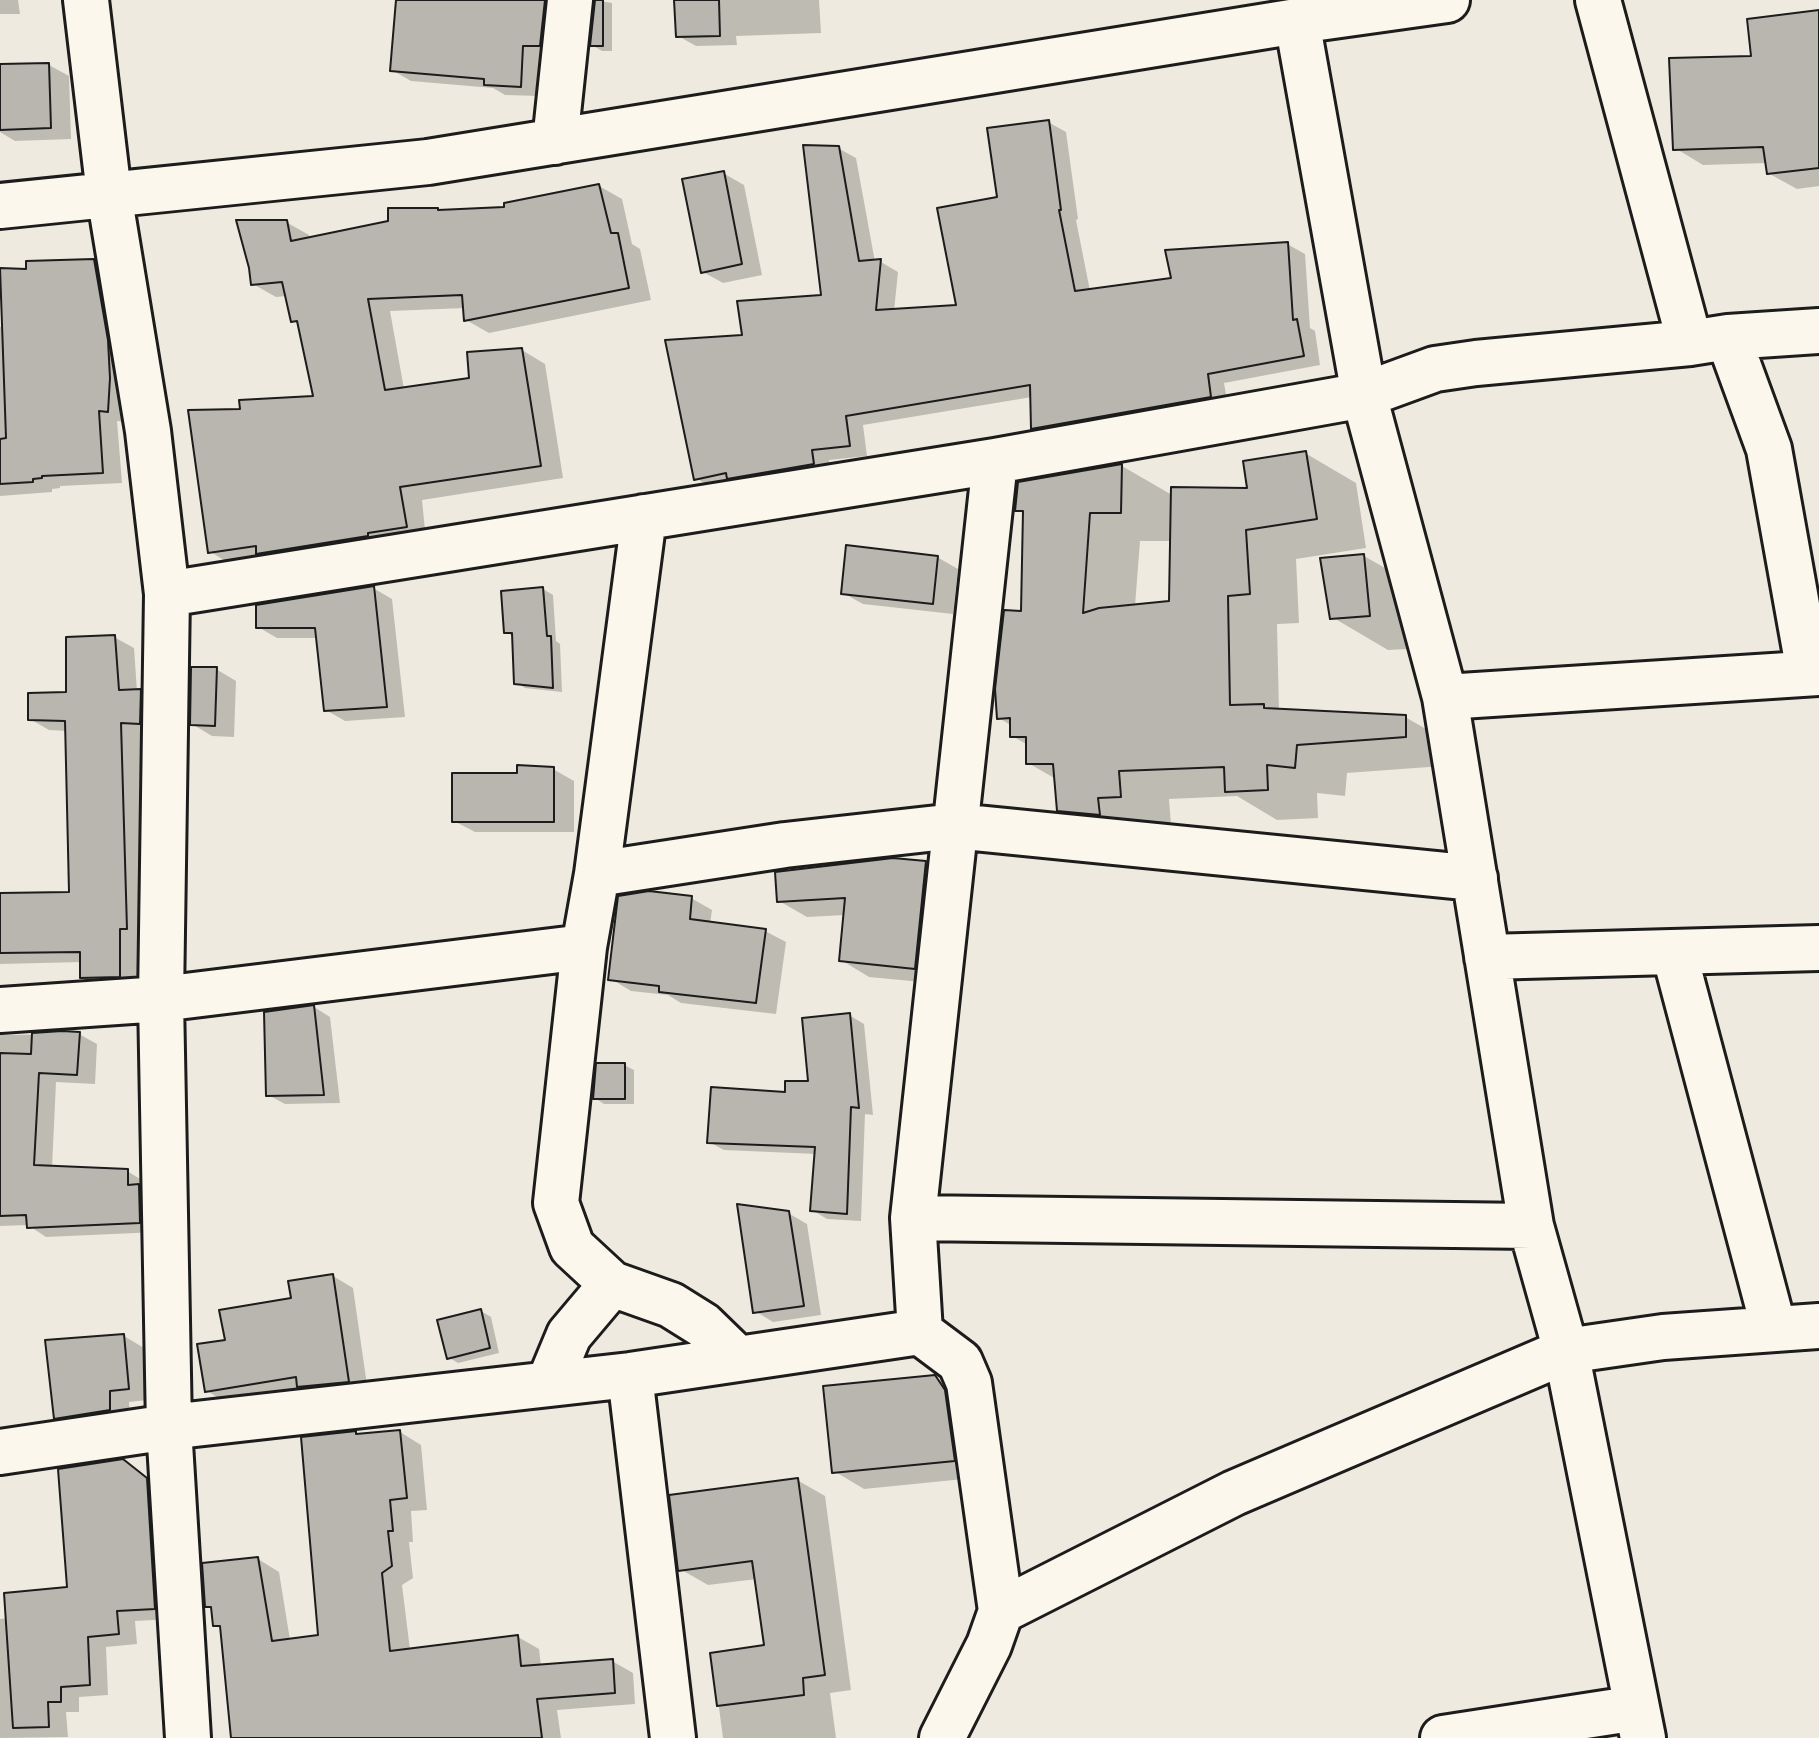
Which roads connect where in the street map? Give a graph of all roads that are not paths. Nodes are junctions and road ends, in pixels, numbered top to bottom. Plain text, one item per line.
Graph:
1 (86, 0) edge
2 (570, 0) edge
3 (1447, 0) edge
4 (1598, 0) edge
5 (1297, 21) junction
6 (555, 142) junction
7 (109, 194) junction
8 (0, 206) edge
9 (1819, 331) edge
10 (1709, 340) junction
11 (1364, 395) junction
12 (995, 461) junction
13 (644, 517) junction
14 (167, 594) junction
15 (1814, 672) edge
16 (1445, 697) junction
17 (955, 826) junction
18 (597, 874) junction
19 (1475, 878) junction
20 (584, 947) junction
21 (1819, 948) edge
22 (1674, 952) junction
23 (1487, 957) junction
24 (161, 999) junction
25 (0, 1010) edge
26 (913, 1218) junction
27 (1531, 1226) junction
28 (612, 1284) junction
29 (1819, 1326) edge
30 (1774, 1329) junction
31 (920, 1332) junction
32 (1566, 1351) junction
33 (738, 1359) junction
34 (630, 1375) junction
35 (549, 1383) junction
36 (169, 1427) junction
37 (0, 1452) edge
38 (1001, 1611) junction
39 (1640, 1723) edge
40 (188, 1738) edge
41 (673, 1738) edge
42 (942, 1738) edge
43 (1443, 1738) edge

1 - 7 street
2 - 6 street
3 - 5 street
4 - 10 street
5 - 6 street
5 - 11 street
6 - 7 street
7 - 8 street
7 - 14 street
9 - 10 street
10 - 11 street
10 - 15 street
11 - 12 street
11 - 16 street
12 - 13 street
12 - 17 street
13 - 14 street
13 - 18 street
14 - 24 street
15 - 16 street
16 - 19 street
17 - 18 street
17 - 19 street
17 - 26 street
18 - 20 street
19 - 23 street
20 - 24 street
20 - 28 street
21 - 22 street
22 - 23 street
22 - 30 street
23 - 27 street
24 - 25 street
24 - 36 street
26 - 27 street
26 - 31 street
27 - 32 street
28 - 33 street
28 - 35 street
29 - 30 street
30 - 32 street
31 - 33 street
31 - 38 street
32 - 38 street
32 - 39 street
33 - 34 street
34 - 35 street
34 - 41 street
35 - 36 street
36 - 37 street
36 - 40 street
38 - 42 street
39 - 43 street

